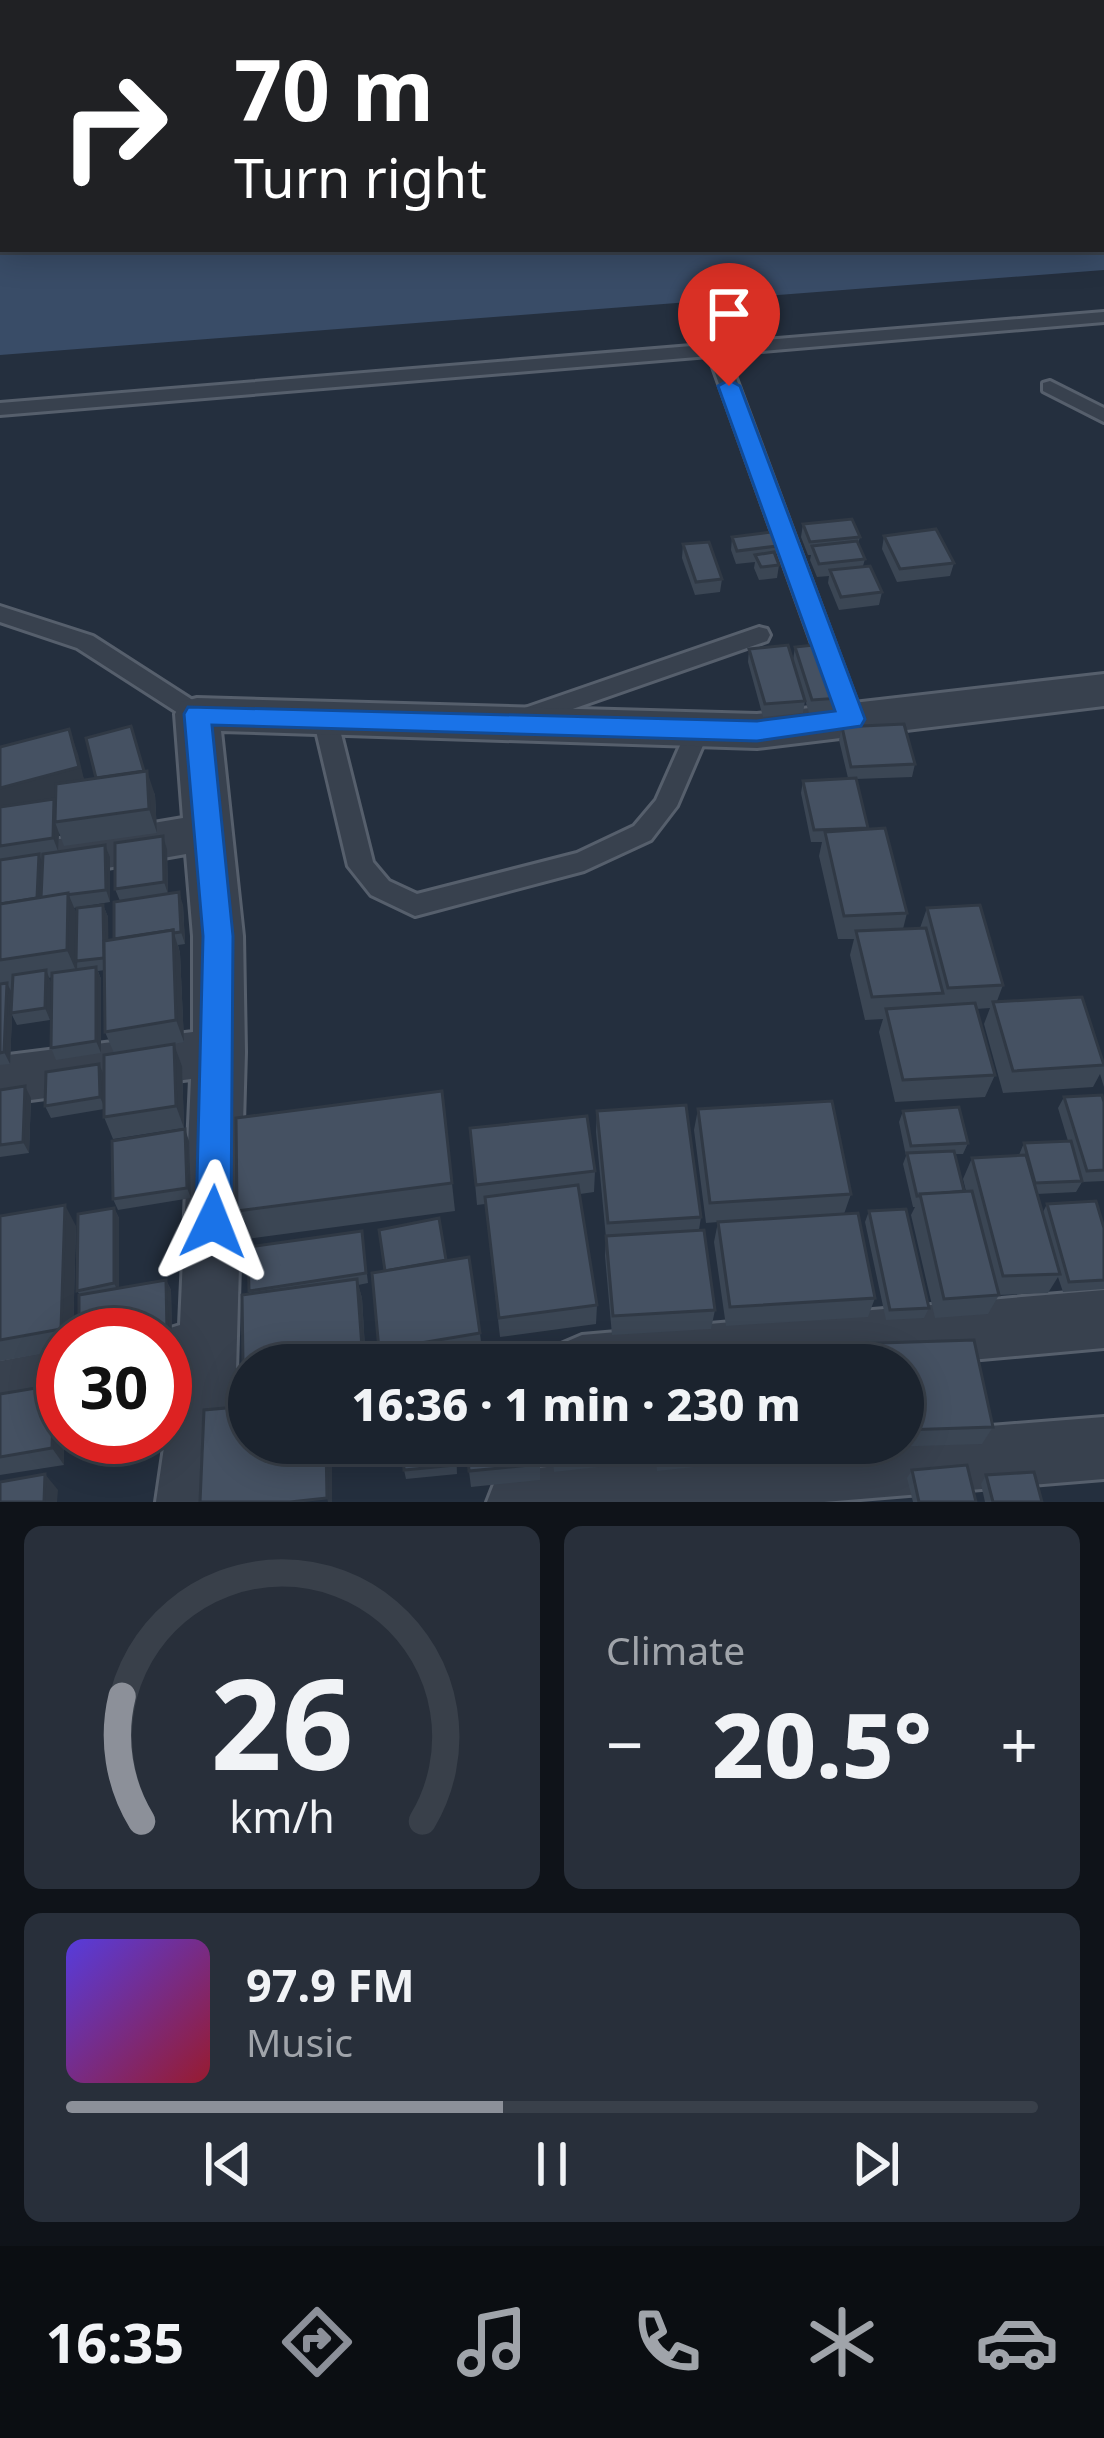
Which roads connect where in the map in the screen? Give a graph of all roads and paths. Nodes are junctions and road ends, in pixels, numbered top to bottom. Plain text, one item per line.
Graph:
1 (1104, 317) edge
2 (717, 352) junction
3 (1050, 387) dead end
4 (0, 410) edge
5 (1104, 416) edge
6 (0, 614) edge
7 (759, 635) dead end
8 (1104, 690) edge
9 (197, 714) junction
10 (325, 718) junction
11 (851, 719) junction
12 (503, 723) junction
13 (698, 729) junction
14 (208, 832) junction
15 (0, 868) edge
16 (219, 1052) junction
17 (0, 1080) edge
18 (1096, 1319) edge
19 (817, 1344) edge
20 (206, 1379) edge
21 (36, 1385) edge
22 (0, 1392) edge
23 (1104, 1448) edge
24 (188, 1502) edge
25 (519, 1502) edge

1 - 2 lane
2 - 4 lane
2 - 11 lane
3 - 5 lane
6 - 9 lane
7 - 12 lane
8 - 11 street
9 - 10 street
9 - 14 street
10 - 12 street
10 - 13 lane
11 - 13 street
12 - 13 street
14 - 15 street
14 - 16 street
16 - 17 street
16 - 20 street
18 - 19 street
20 - 24 street
21 - 22 street
23 - 25 street

